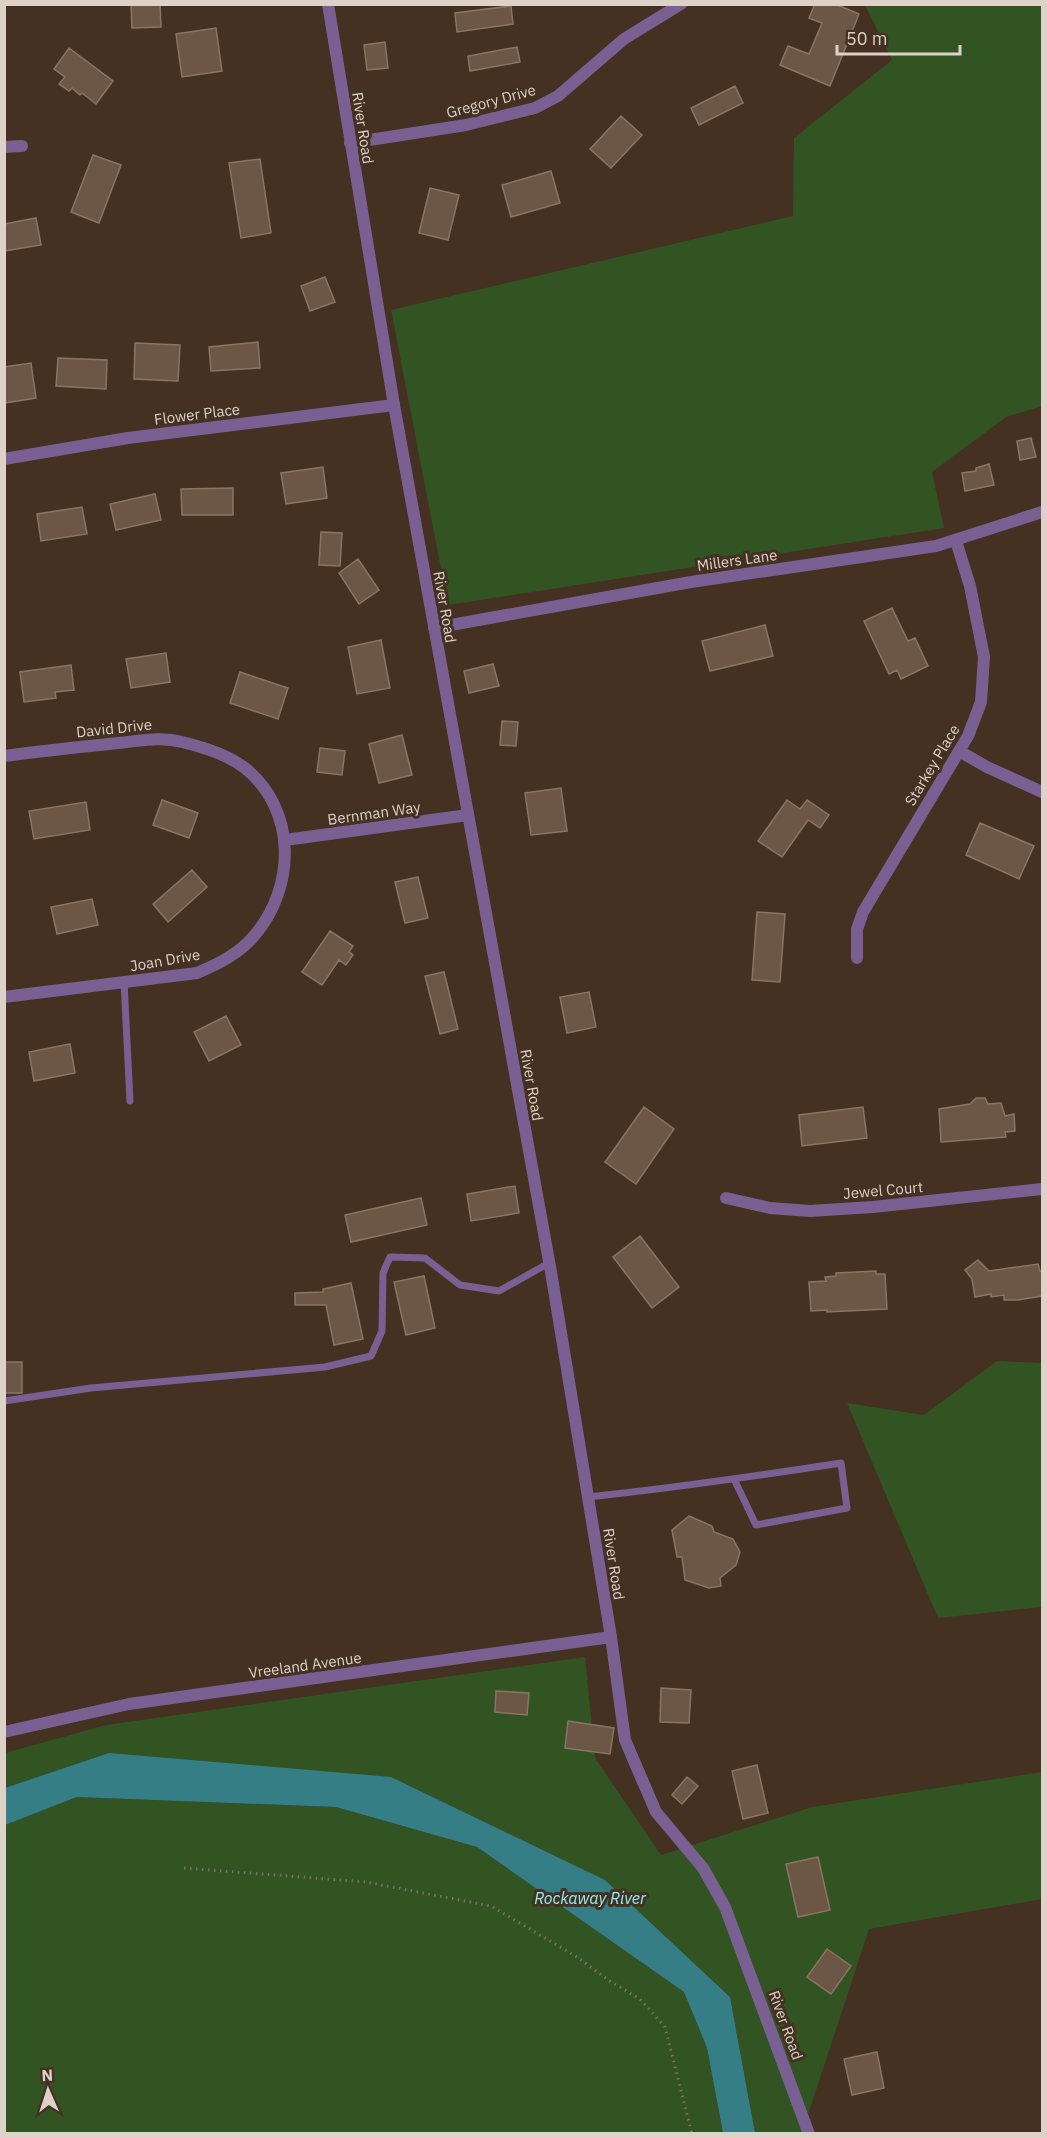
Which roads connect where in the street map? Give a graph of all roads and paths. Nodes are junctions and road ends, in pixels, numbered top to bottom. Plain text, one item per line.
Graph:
1 (328, 4) edge
2 (681, 4) edge
3 (350, 143) junction
4 (22, 146) dead end
5 (4, 147) edge
6 (394, 405) junction
7 (4, 459) edge
8 (1042, 512) edge
9 (956, 541) junction
10 (434, 628) junction
11 (959, 751) junction
12 (4, 756) edge
13 (1042, 792) edge
14 (468, 815) junction
15 (285, 840) junction
16 (857, 958) dead end
17 (124, 982) junction
18 (4, 997) edge
19 (129, 1101) dead end
20 (1042, 1189) edge
21 (726, 1198) dead end
22 (549, 1263) junction
23 (4, 1401) edge
24 (734, 1479) junction
25 (588, 1497) junction
26 (611, 1637) junction
27 (4, 1732) edge
28 (184, 1868) dead end
29 (692, 2133) edge
30 (809, 2133) edge

1 - 3 street, River Road
2 - 3 street, Gregory Drive
3 - 6 street, River Road
4 - 5 street
6 - 7 street, Flower Place
6 - 10 street, River Road
8 - 9 street, Millers Lane
9 - 10 street, Millers Lane
9 - 11 street, Starkey Place
10 - 14 street, River Road
11 - 13 street
11 - 16 street, Starkey Place
12 - 15 street, David Drive
14 - 15 street, Bernman Way
14 - 22 street, River Road
15 - 17 street, Joan Drive
17 - 18 street, Joan Drive
17 - 19 lane
20 - 21 street, Jewel Court
22 - 23 lane
22 - 25 street, River Road
24 - 24 lane
24 - 25 lane
25 - 26 street, River Road
26 - 27 street, Vreeland Avenue
26 - 30 street, River Road
28 - 29 path

